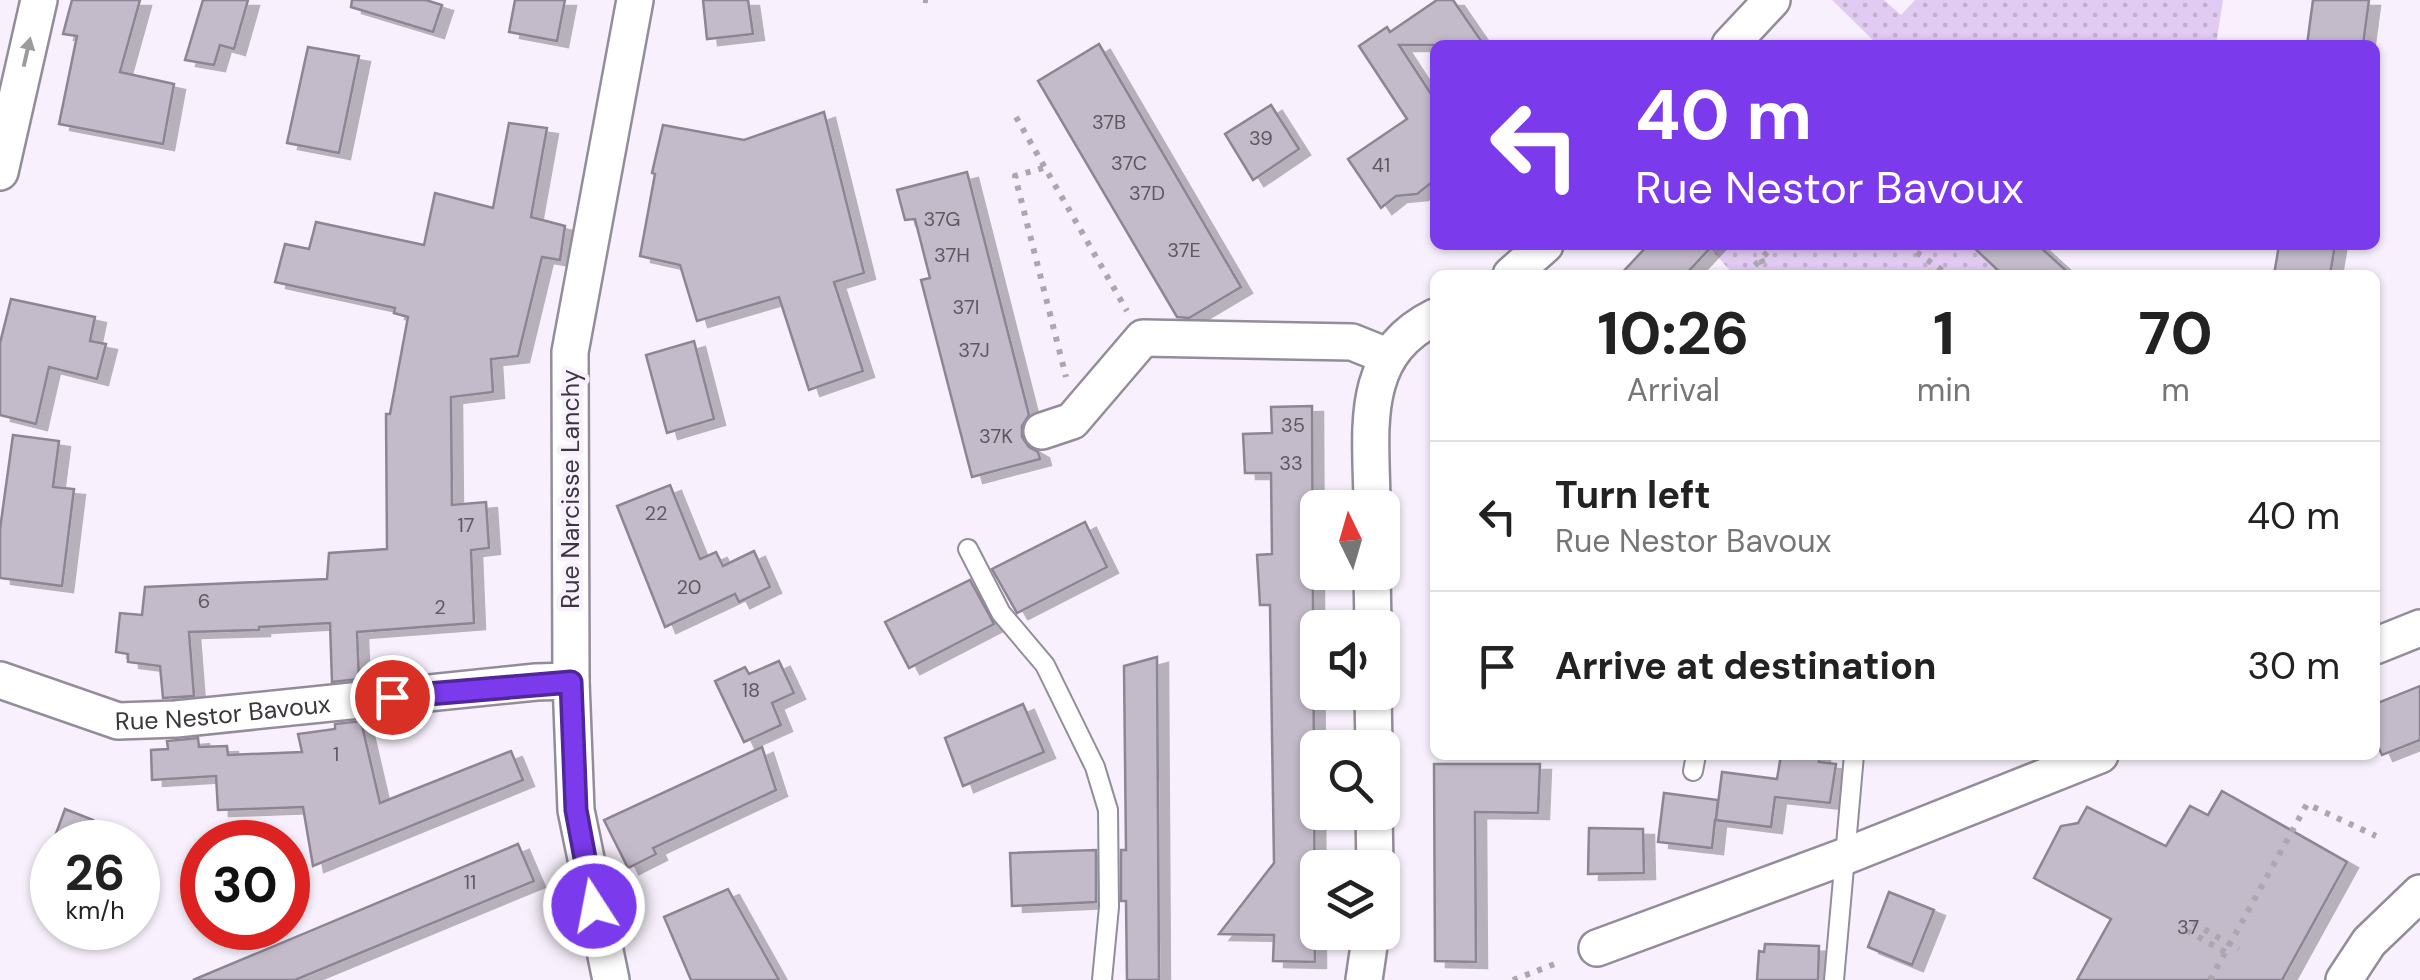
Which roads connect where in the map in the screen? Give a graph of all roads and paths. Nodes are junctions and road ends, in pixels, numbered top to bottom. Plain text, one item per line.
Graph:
1 (39, 0) edge
2 (635, 0) edge
3 (923, 0) edge
4 (1772, 0) edge
5 (936, 1) edge
6 (1735, 40) edge
7 (1016, 117) dead end
8 (1043, 168) junction
9 (0, 172) edge
10 (1538, 250) edge
11 (1769, 250) edge
12 (1913, 250) edge
13 (1760, 259) junction
14 (1516, 270) edge
15 (1750, 270) edge
16 (1766, 270) edge
17 (1941, 270) edge
18 (1430, 320) edge
19 (1143, 338) junction
20 (1387, 356) junction
21 (1076, 417) junction
22 (1042, 430) dead end
23 (1372, 490) edge
24 (968, 549) dead end
25 (2420, 628) edge
26 (2380, 644) edge
27 (0, 680) edge
28 (571, 682) junction
29 (1854, 760) edge
30 (2087, 760) edge
31 (2376, 836) dead end
32 (1846, 856) junction
33 (2420, 893) edge
34 (1597, 948) dead end
35 (2239, 949) dead end
36 (1368, 950) edge
37 (2225, 952) junction
38 (1560, 962) dead end
39 (611, 980) edge
40 (1102, 980) edge
41 (1364, 980) edge
42 (1513, 980) edge
43 (1834, 980) edge
44 (2210, 980) edge
45 (2344, 980) edge

9 -> 1 street
2 - 28 street, Rue Narcisse Lanchy
3 - 5 path
4 - 6 street
7 - 8 path
8 - 19 path
8 - 21 path
10 - 14 street
11 - 13 path
12 - 17 path
13 - 15 path
13 - 16 path
18 - 20 street
19 - 20 street
19 - 21 street
20 - 23 street
21 - 22 street
24 - 40 lane
25 - 26 street
27 - 28 street, Rue Nestor Bavoux
28 - 39 street, Rue Narcisse Lanchy
29 - 32 lane
30 - 32 street
31 - 37 path
32 - 34 street
32 - 43 lane
33 - 45 street
35 - 37 path
36 - 41 street
37 - 44 path
38 - 42 path

